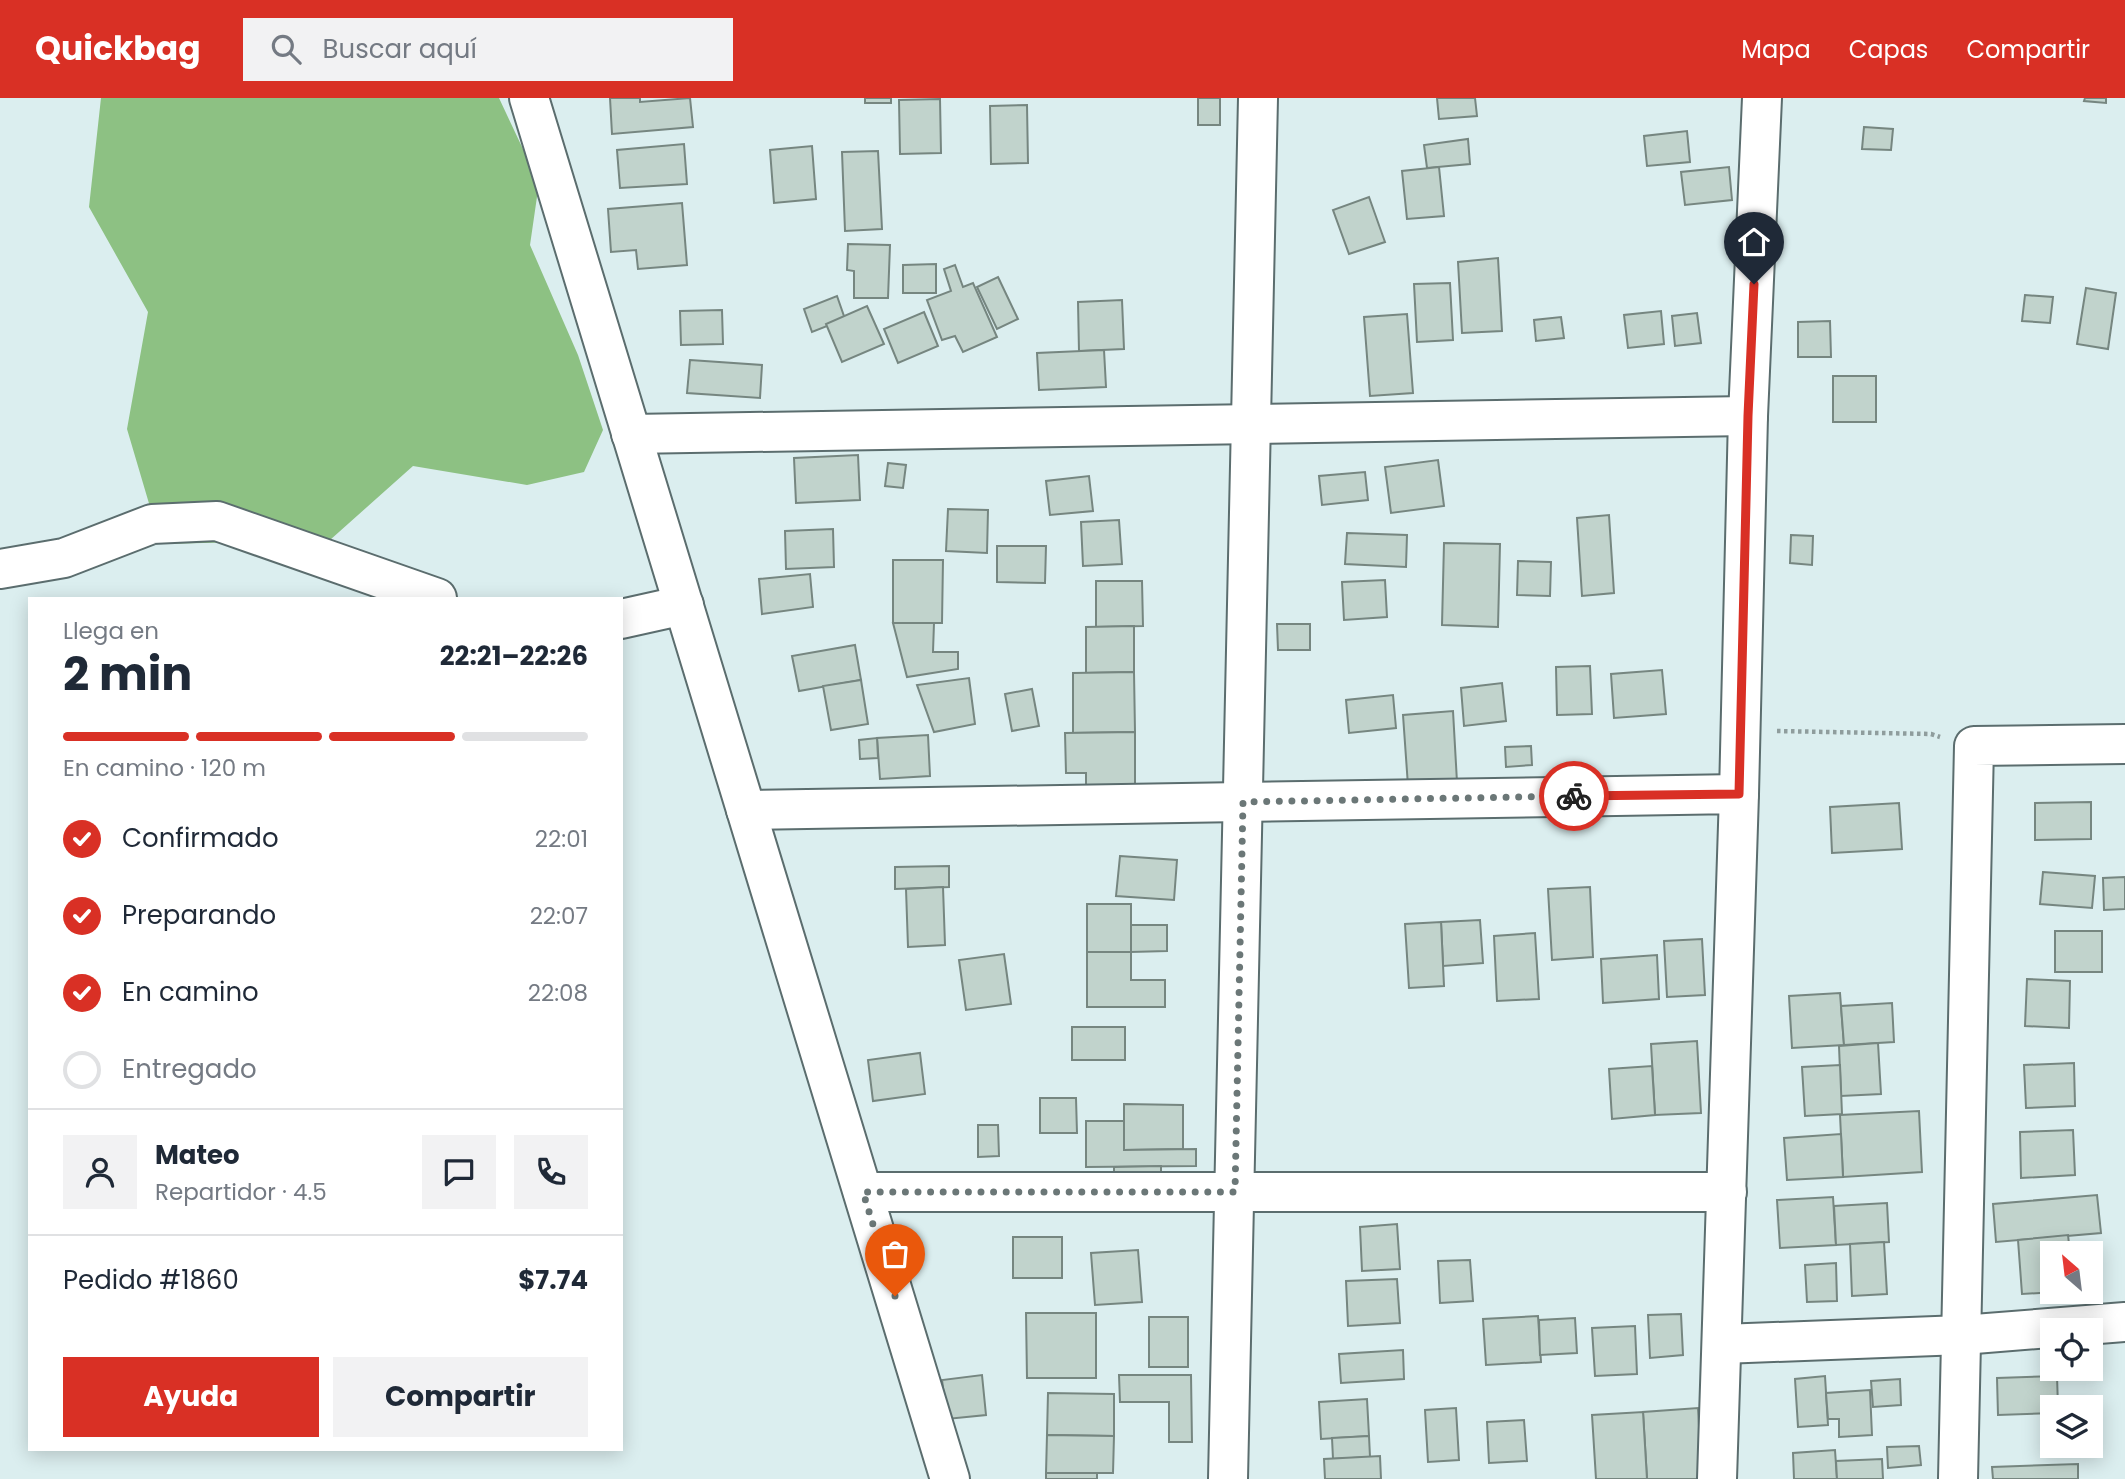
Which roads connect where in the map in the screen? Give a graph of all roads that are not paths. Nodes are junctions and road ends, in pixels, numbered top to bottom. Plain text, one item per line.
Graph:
1 (529, 98) edge
2 (1258, 98) edge
3 (1762, 98) edge
4 (1748, 416) junction
5 (1251, 423) junction
6 (631, 434) junction
7 (0, 569) edge
8 (434, 597) edge
9 (684, 605) junction
10 (623, 619) edge
11 (2125, 744) edge
12 (1739, 794) junction
13 (1243, 802) junction
14 (746, 810) junction
15 (863, 1192) junction
16 (1235, 1192) junction
17 (1727, 1192) junction
18 (2125, 1322) edge
19 (1962, 1335) junction
20 (1722, 1344) junction
21 (950, 1479) edge
22 (1228, 1479) edge
23 (1717, 1479) edge
24 (1958, 1479) edge

1 - 6 street
2 - 5 street
3 - 4 street
4 - 5 street
4 - 12 street
5 - 6 street
5 - 13 street
6 - 9 street
7 - 8 street
9 - 10 street
9 - 14 street
11 - 19 street
12 - 13 street
12 - 17 street
13 - 14 street
13 - 16 street
14 - 15 street
15 - 16 street
15 - 21 street
16 - 17 street
16 - 22 street
17 - 20 street
18 - 19 street
19 - 20 street
19 - 24 street
20 - 23 street

